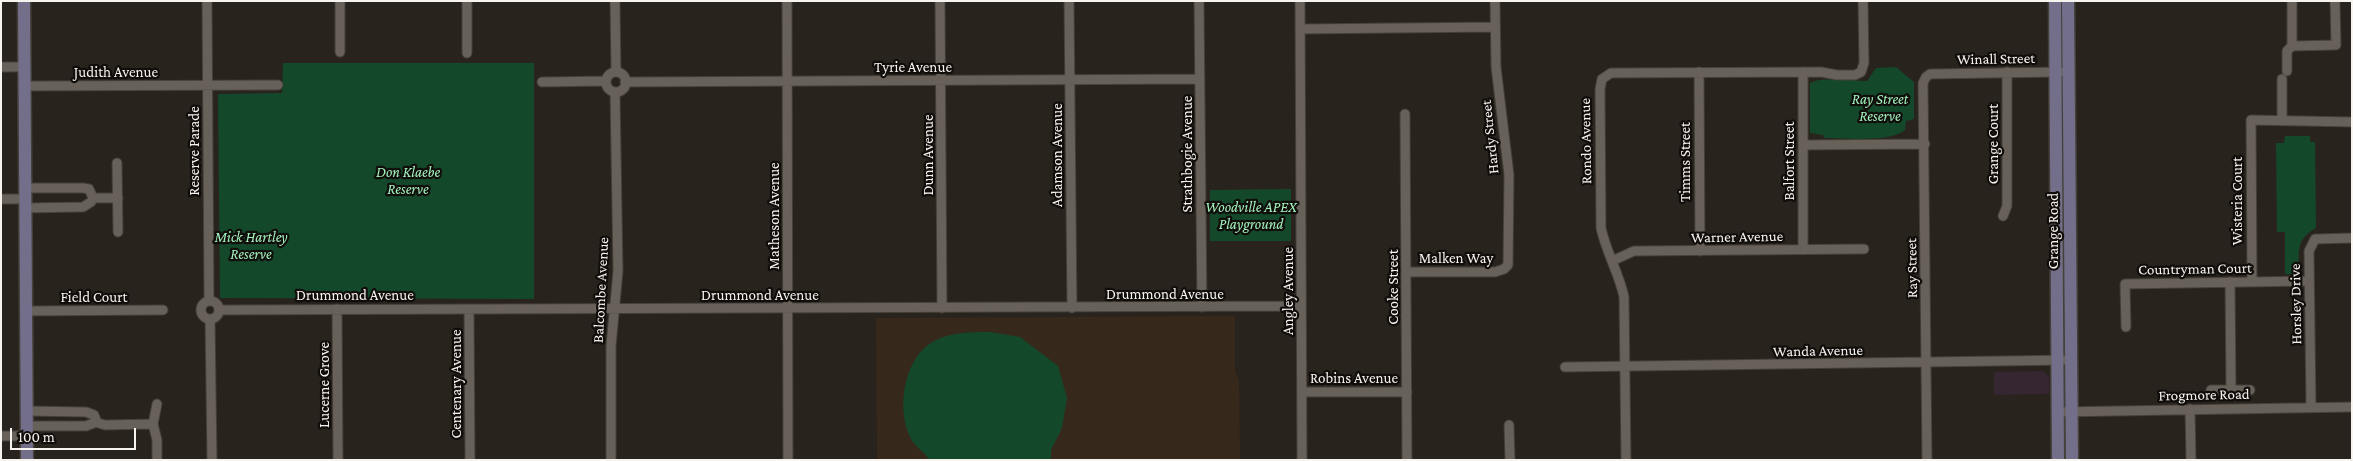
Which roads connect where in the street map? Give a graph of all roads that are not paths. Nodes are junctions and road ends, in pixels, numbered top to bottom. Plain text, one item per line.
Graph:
1 (24, 1) edge
2 (207, 1) edge
3 (340, 1) edge
4 (467, 1) edge
5 (616, 1) edge
6 (786, 1) edge
7 (940, 1) edge
8 (1070, 1) edge
9 (1199, 1) edge
10 (1300, 1) edge
11 (1495, 1) edge
12 (1862, 1) edge
13 (2055, 1) edge
14 (2068, 1) edge
15 (2292, 1) edge
16 (2335, 1) edge
17 (1495, 28) junction
18 (1300, 29) junction
19 (2292, 46) junction
20 (340, 52) dead end
21 (467, 53) dead end
22 (1, 67) edge
23 (25, 67) junction
24 (616, 72) junction
25 (1699, 72) junction
26 (1803, 72) junction
27 (2007, 72) junction
28 (2062, 72) junction
29 (1926, 77) joint
30 (1200, 79) junction
31 (1070, 80) junction
32 (606, 81) junction
33 (941, 81) junction
34 (542, 82) dead end
35 (625, 82) junction
36 (787, 82) junction
37 (208, 85) junction
38 (278, 85) dead end
39 (25, 86) junction
40 (616, 92) junction
41 (1405, 114) dead end
42 (2282, 121) junction
43 (2352, 122) edge
44 (1924, 144) junction
45 (1803, 145) junction
46 (117, 163) dead end
47 (25, 198) junction
48 (93, 198) junction
49 (118, 198) junction
50 (1, 199) edge
51 (2003, 216) dead end
52 (118, 232) dead end
53 (2352, 238) edge
54 (1864, 249) dead end
55 (1803, 250) junction
56 (1700, 251) junction
57 (1612, 261) junction
58 (1504, 269) joint
59 (1407, 272) junction
60 (2310, 280) junction
61 (2252, 281) junction
62 (2230, 282) junction
63 (208, 300) junction
64 (1301, 306) junction
65 (1202, 307) junction
66 (942, 308) junction
67 (1072, 308) junction
68 (337, 309) junction
69 (469, 309) junction
70 (614, 309) junction
71 (788, 309) junction
72 (163, 310) dead end
73 (219, 310) junction
74 (26, 311) junction
75 (210, 319) junction
76 (2126, 327) dead end
77 (2071, 360) junction
78 (2057, 361) junction
79 (1927, 364) junction
80 (1626, 366) junction
81 (1565, 367) dead end
82 (2211, 390) dead end
83 (2231, 390) junction
84 (2250, 390) dead end
85 (1302, 392) junction
86 (1407, 392) junction
87 (157, 404) dead end
88 (2352, 406) edge
89 (2311, 407) junction
90 (2190, 409) junction
91 (26, 411) junction
92 (2071, 411) junction
93 (2058, 412) junction
94 (95, 422) junction
95 (153, 424) junction
96 (1509, 425) dead end
97 (27, 431) junction
98 (1, 436) edge
99 (27, 460) edge
100 (157, 460) edge
101 (212, 460) edge
102 (338, 460) edge
103 (470, 460) edge
104 (611, 460) edge
105 (788, 460) edge
106 (1302, 460) edge
107 (1407, 460) edge
108 (1510, 460) edge
109 (1626, 460) edge
110 (1927, 460) edge
111 (2058, 460) edge
112 (2072, 460) edge
113 (2191, 460) edge

1 - 23 main road
2 - 37 street, Reserve Parade
3 - 20 street
4 - 21 street
5 - 24 street
6 - 36 street, Matheson Avenue
7 - 33 street, Dunn Avenue
8 - 31 street, Adamson Avenue
9 - 30 street, Strathbogie Avenue
10 - 18 street, Angley Avenue
11 - 17 street, Hardy Street
12 - 26 street, Rondo Avenue
13 - 28 main road, Grange Road
14 - 28 main road, Grange Road
15 - 19 street
16 - 19 street
17 - 18 street
17 - 58 street, Hardy Street
18 - 64 street, Angley Avenue
19 - 42 street
22 - 23 street
23 - 39 main road
24 - 32 street
24 - 35 street
25 - 26 street, Rondo Avenue
25 - 56 street, Timms Street
25 - 57 street, Rondo Avenue
26 - 45 street, Balfort Street
27 - 28 street, Winall Street
27 - 29 street, Winall Street
27 - 51 street, Grange Court
28 - 77 main road, Grange Road
28 - 78 main road, Grange Road
29 - 44 street, Ray Street
30 - 31 street, Tyrie Avenue
30 - 65 street, Strathbogie Avenue
31 - 33 street, Tyrie Avenue
31 - 67 street, Adamson Avenue
32 - 34 street
32 - 40 street
33 - 36 street, Tyrie Avenue
33 - 66 street, Dunn Avenue
35 - 36 street, Tyrie Avenue
35 - 40 street
36 - 71 street, Matheson Avenue
37 - 38 street, Judith Avenue
37 - 39 street, Judith Avenue
37 - 63 street, Reserve Parade
39 - 47 main road
40 - 70 street, Balcombe Avenue
41 - 59 street, Cooke Street
42 - 43 street
42 - 61 street, Wisteria Court
44 - 45 street
44 - 79 street, Ray Street
45 - 55 street, Balfort Street
46 - 49 street
47 - 48 street
47 - 48 street
47 - 50 street
47 - 74 main road
48 - 49 street
49 - 52 street
53 - 60 street, Horsley Drive
54 - 55 street, Warner Avenue
55 - 56 street, Warner Avenue
56 - 57 street, Warner Avenue
57 - 80 street, Rondo Avenue
58 - 59 street, Malken Way
59 - 86 street, Cooke Street
60 - 61 street, Countryman Court
60 - 89 street, Horsley Drive
61 - 62 street, Countryman Court
62 - 76 street, Countryman Court
62 - 83 street
63 - 73 street
63 - 75 street
64 - 65 street, Drummond Avenue
64 - 85 street, Angley Avenue
65 - 67 street, Drummond Avenue
66 - 67 street, Drummond Avenue
66 - 71 street, Drummond Avenue
68 - 69 street, Drummond Avenue
68 - 73 street, Drummond Avenue
68 - 102 street, Lucerne Grove
69 - 70 street, Drummond Avenue
69 - 103 street, Centenary Avenue
70 - 71 street, Drummond Avenue
70 - 104 street, Balcombe Avenue
71 - 105 street, Matheson Avenue
72 - 74 street, Field Court
73 - 75 street
74 - 91 main road
75 - 101 street
77 - 78 street, Wanda Avenue
77 - 92 main road, Grange Road
78 - 79 street, Wanda Avenue
78 - 93 main road, Grange Road
79 - 80 street, Wanda Avenue
79 - 110 street, Ray Street
80 - 81 street, Wanda Avenue
80 - 109 street, Rondo Avenue
82 - 83 street
83 - 84 street
85 - 86 street, Robins Avenue
85 - 106 street, Angley Avenue
86 - 107 street, Cooke Street
87 - 95 street
88 - 89 street, Frogmore Road
89 - 90 street, Frogmore Road
90 - 92 street, Frogmore Road
90 - 113 street
91 - 94 street
91 - 97 main road
92 - 93 street, Frogmore Road
92 - 112 main road, Grange Road
93 - 111 main road, Grange Road
94 - 95 street
94 - 97 street
95 - 100 street
96 - 108 street
97 - 98 street
97 - 99 main road

